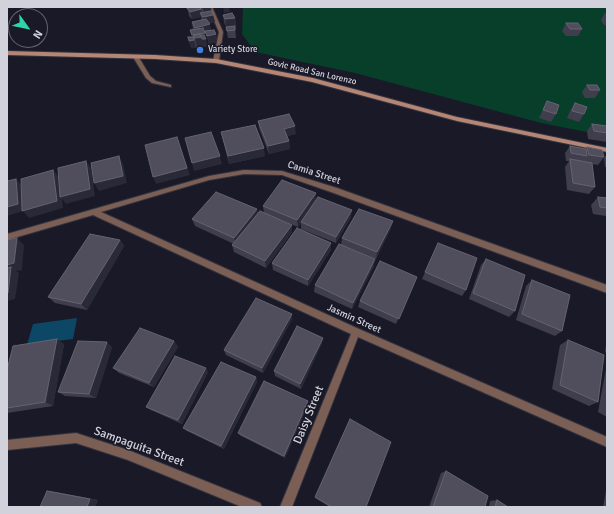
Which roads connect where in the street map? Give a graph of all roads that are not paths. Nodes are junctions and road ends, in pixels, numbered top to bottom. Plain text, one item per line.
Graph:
1 (210, 7) edge
2 (7, 53) edge
3 (136, 57) junction
4 (216, 61) junction
5 (169, 86) dead end
6 (607, 150) edge
7 (94, 212) junction
8 (7, 237) edge
9 (607, 289) edge
10 (356, 332) junction
11 (607, 442) edge
12 (7, 445) edge
13 (256, 507) edge
14 (286, 507) edge

1 - 4 street
2 - 3 main road, Govic Road San Lorenzo
3 - 4 main road, Govic Road San Lorenzo
3 - 5 street
4 - 6 main road, Govic Road San Lorenzo
7 - 8 street, Camia Street
7 - 9 street, Camia Street
7 - 10 street, Jasmin Street
10 - 11 street, Jasmin Street
10 - 14 street, Daisy Street
12 - 13 street, Sampaguita Street

